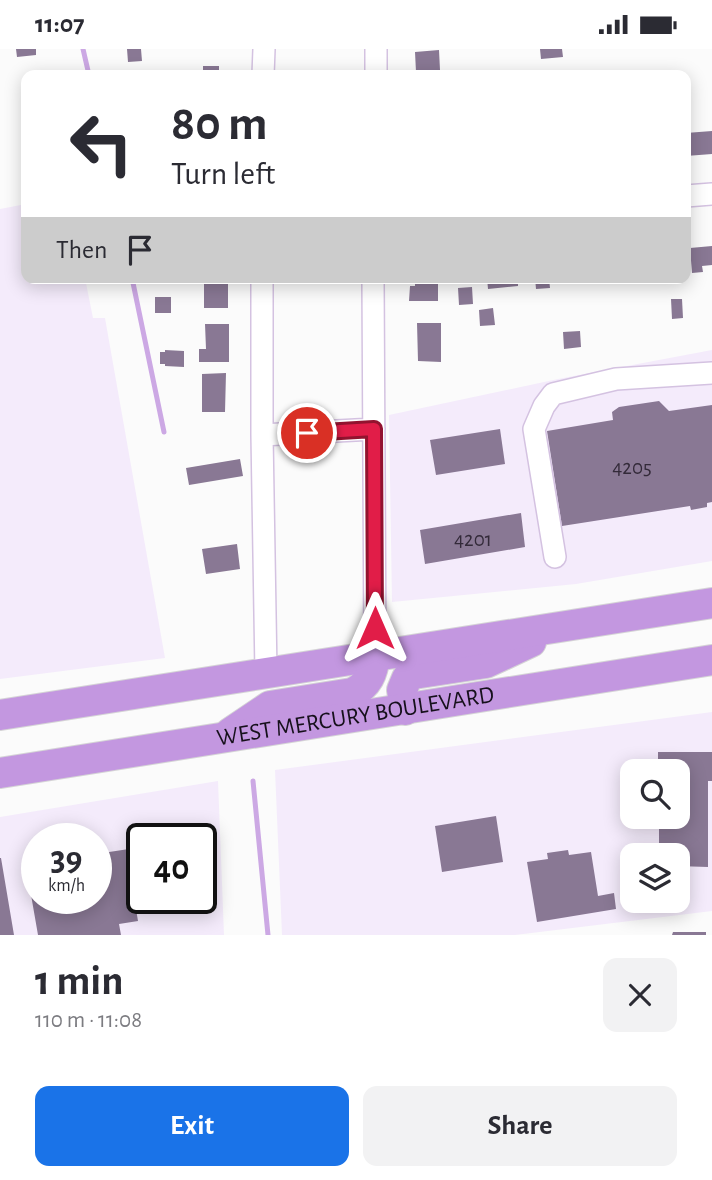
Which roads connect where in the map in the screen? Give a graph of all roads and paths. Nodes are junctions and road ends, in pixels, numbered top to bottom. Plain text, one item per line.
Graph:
1 (264, 49) edge
2 (376, 49) edge
3 (263, 70) edge
4 (376, 70) edge
5 (712, 194) edge
6 (691, 196) edge
7 (262, 284) edge
8 (373, 284) edge
9 (712, 373) edge
10 (374, 429) junction
11 (262, 435) junction
12 (555, 557) dead end
13 (712, 603) edge
14 (563, 627) junction
15 (375, 656) junction
16 (712, 660) edge
17 (267, 673) junction
18 (405, 710) junction
19 (0, 715) edge
20 (221, 739) junction
21 (0, 773) edge

1 - 3 street
2 - 4 street
5 - 6 street
7 - 11 street
8 - 10 street
9 - 12 street
10 - 11 street
10 - 15 street
11 - 17 street
13 - 14 highway
14 - 15 highway
14 - 18 highway
15 - 17 highway
15 - 20 highway
16 - 18 highway, WEST MERCURY BOULEVARD
17 - 19 highway
18 - 20 highway, WEST MERCURY BOULEVARD
20 - 21 highway, WEST MERCURY BOULEVARD

